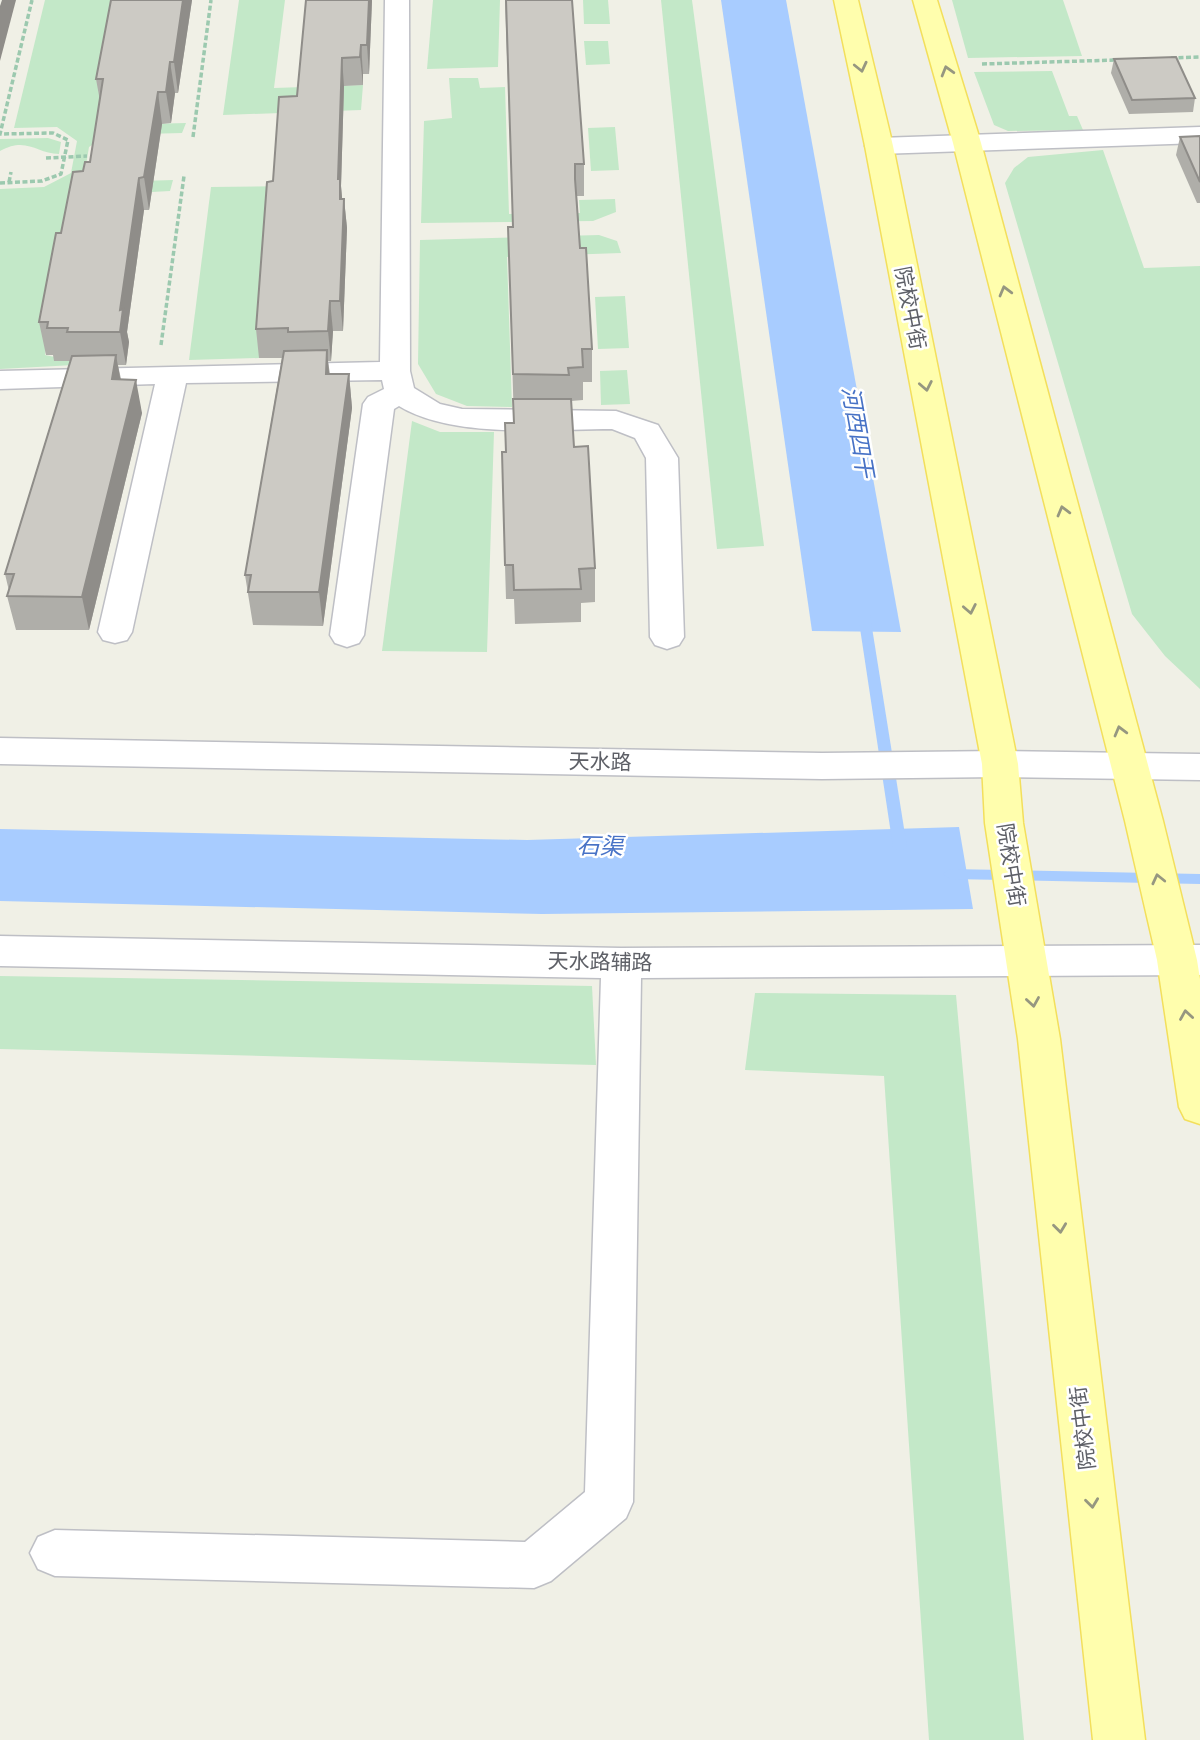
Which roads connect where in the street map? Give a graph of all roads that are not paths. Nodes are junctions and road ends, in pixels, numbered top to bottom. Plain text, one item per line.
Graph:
1 (397, 0) edge
2 (846, 0) edge
3 (925, 0) edge
4 (1200, 135) edge
5 (967, 143) junction
6 (879, 146) junction
7 (165, 374) junction
8 (0, 380) edge
9 (398, 382) junction
10 (115, 632) dead end
11 (347, 635) dead end
12 (667, 637) dead end
13 (0, 751) edge
14 (1000, 764) junction
15 (1129, 767) junction
16 (1200, 767) edge
17 (1024, 948) junction
18 (0, 951) edge
19 (1183, 952) edge
20 (621, 963) junction
21 (1200, 1107) edge
22 (55, 1553) dead end
23 (1119, 1740) edge

1 - 9 street
2 -> 6 main road, 院校中街
5 -> 3 main road
4 - 5 street
5 - 6 street
15 -> 5 main road
6 -> 14 main road, 院校中街
7 - 8 street
7 - 9 street
7 - 10 street
9 - 11 street
9 - 12 street
13 - 14 street, 天水路
14 - 15 street, 天水路
14 - 17 main road, 院校中街
15 - 16 street, 天水路
19 -> 15 main road
17 - 19 street, 天水路辅路
17 - 20 street, 天水路辅路
17 -> 23 main road, 院校中街
18 - 20 street, 天水路辅路
21 -> 19 main road
20 - 22 street

